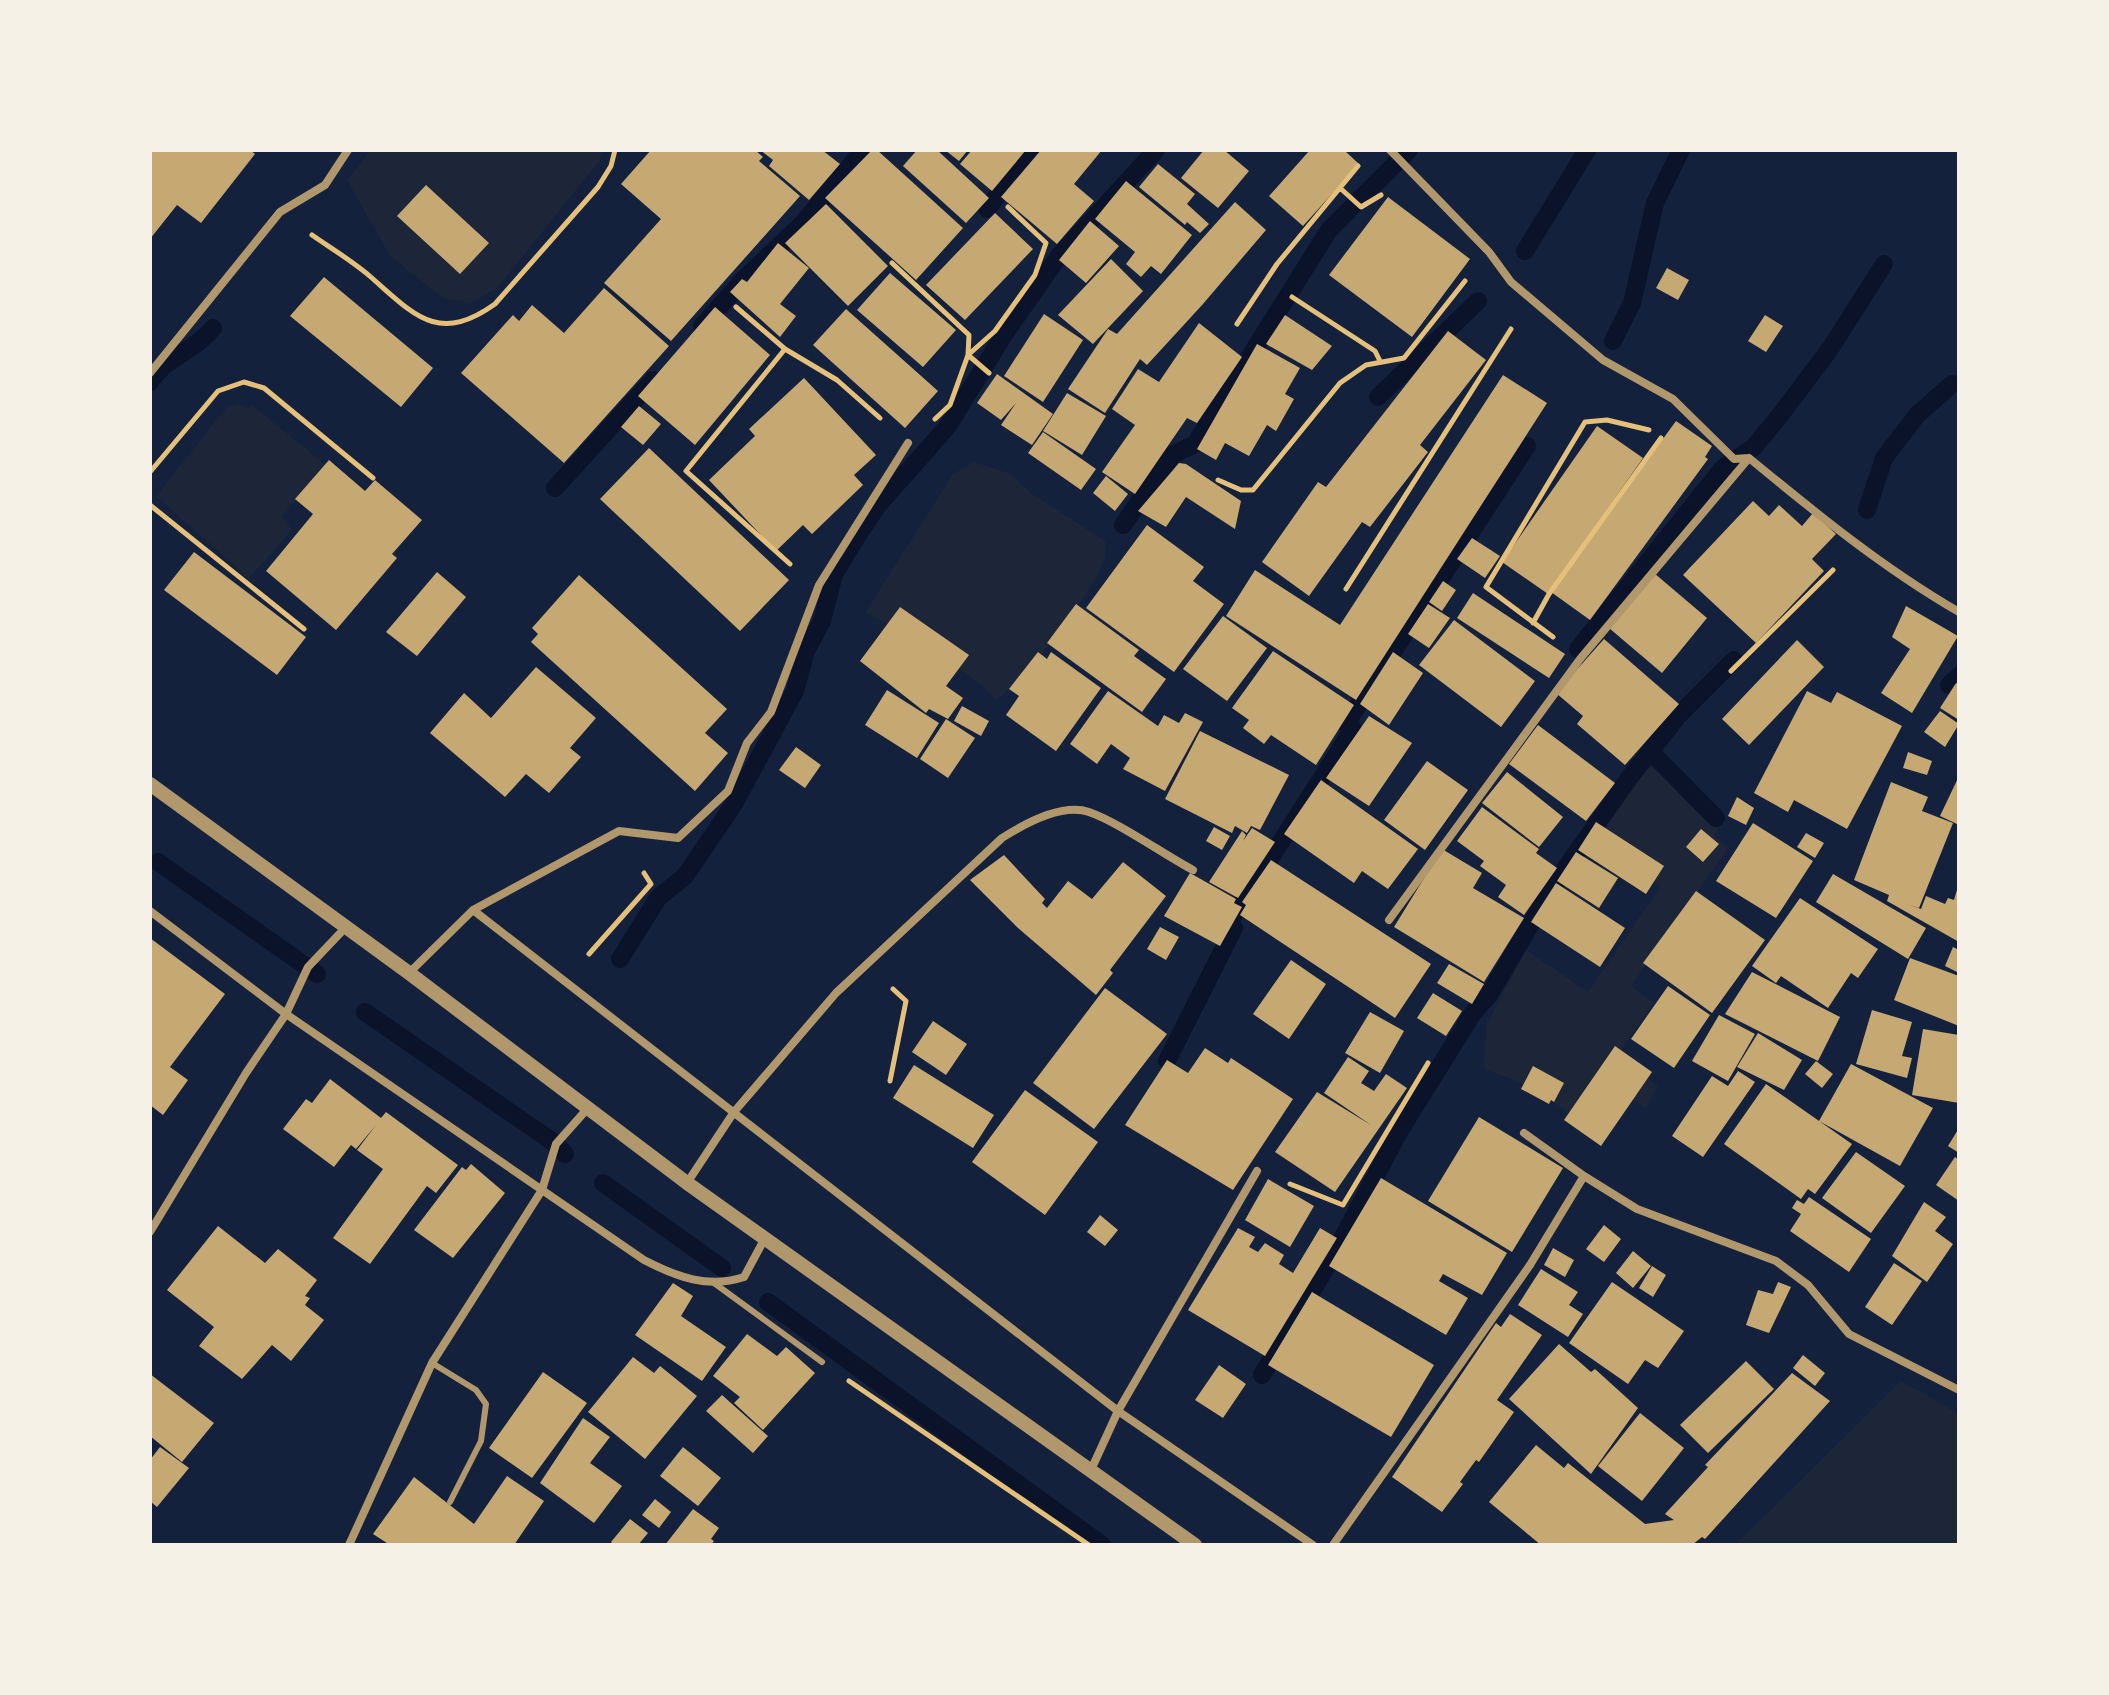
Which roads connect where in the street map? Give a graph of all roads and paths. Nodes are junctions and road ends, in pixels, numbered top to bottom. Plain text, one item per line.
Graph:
1 (348, 150) edge
2 (615, 150) edge
3 (1390, 150) edge
4 (1363, 160) dead end
5 (1340, 188) junction
6 (1008, 207) dead end
7 (1361, 207) dead end
8 (280, 212) junction
9 (1489, 252) junction
10 (892, 263) dead end
11 (1292, 297) dead end
12 (1531, 298) junction
13 (736, 307) dead end
14 (1237, 324) dead end
15 (785, 349) junction
16 (968, 355) junction
17 (1380, 361) junction
18 (150, 373) edge
19 (989, 373) dead end
20 (908, 443) junction
21 (1749, 458) junction
22 (150, 472) edge
23 (373, 478) dead end
24 (1218, 480) dead end
25 (150, 505) edge
26 (1855, 545) junction
27 (1346, 589) dead end
28 (1959, 612) edge
29 (1533, 623) junction
30 (304, 629) dead end
31 (799, 633) junction
32 (1580, 659) junction
33 (1731, 671) dead end
34 (150, 784) edge
35 (619, 831) junction
36 (1193, 870) dead end
37 (473, 910) junction
38 (150, 911) edge
39 (1389, 920) dead end
40 (346, 927) junction
41 (869, 962) junction
42 (409, 973) junction
43 (558, 979) junction
44 (286, 1014) junction
45 (1428, 1063) dead end
46 (890, 1081) dead end
47 (588, 1108) junction
48 (734, 1112) junction
49 (1524, 1133) dead end
50 (1257, 1171) joint
51 (1584, 1176) junction
52 (687, 1183) junction
53 (542, 1190) junction
54 (150, 1232) edge
55 (765, 1237) junction
56 (714, 1283) junction
57 (822, 1362) joint
58 (432, 1363) junction
59 (1959, 1390) edge
60 (1118, 1411) junction
61 (1091, 1470) junction
62 (450, 1502) dead end
63 (1192, 1544) edge
64 (349, 1545) edge
65 (1089, 1545) edge
66 (1313, 1545) edge
67 (1333, 1545) edge

1 - 8 street
2 - 8 path
3 - 9 street
4 - 5 path
5 - 7 path
5 - 14 path
6 - 16 path
8 - 18 street
9 - 12 street
9 - 17 path
10 - 16 path
11 - 17 path
12 - 21 street
12 - 27 path
13 - 15 path
15 - 20 path
15 - 31 path
16 - 19 path
16 - 20 path
17 - 24 path
20 - 31 street
21 - 26 street
21 - 32 street
22 - 23 path
25 - 30 path
26 - 28 street
26 - 33 path
29 - 29 path
29 - 32 path
31 - 35 street
32 - 39 street
34 - 40 street
35 - 37 street
35 - 43 path
36 - 41 street
37 - 42 street
37 - 43 street
38 - 44 street
40 - 42 street
40 - 44 street
41 - 46 path
41 - 48 street
42 - 47 street
43 - 48 street
44 - 53 street
44 - 54 street
45 - 50 path
47 - 52 street
47 - 53 street
48 - 52 street
48 - 60 street
49 - 51 street
50 - 60 street
51 - 59 street
51 - 67 street
52 - 55 street
53 - 56 street
53 - 58 street
55 - 56 street
55 - 61 street
56 - 57 lane
57 - 65 path
58 - 62 lane
58 - 64 street
60 - 61 street
60 - 66 street
61 - 63 street

